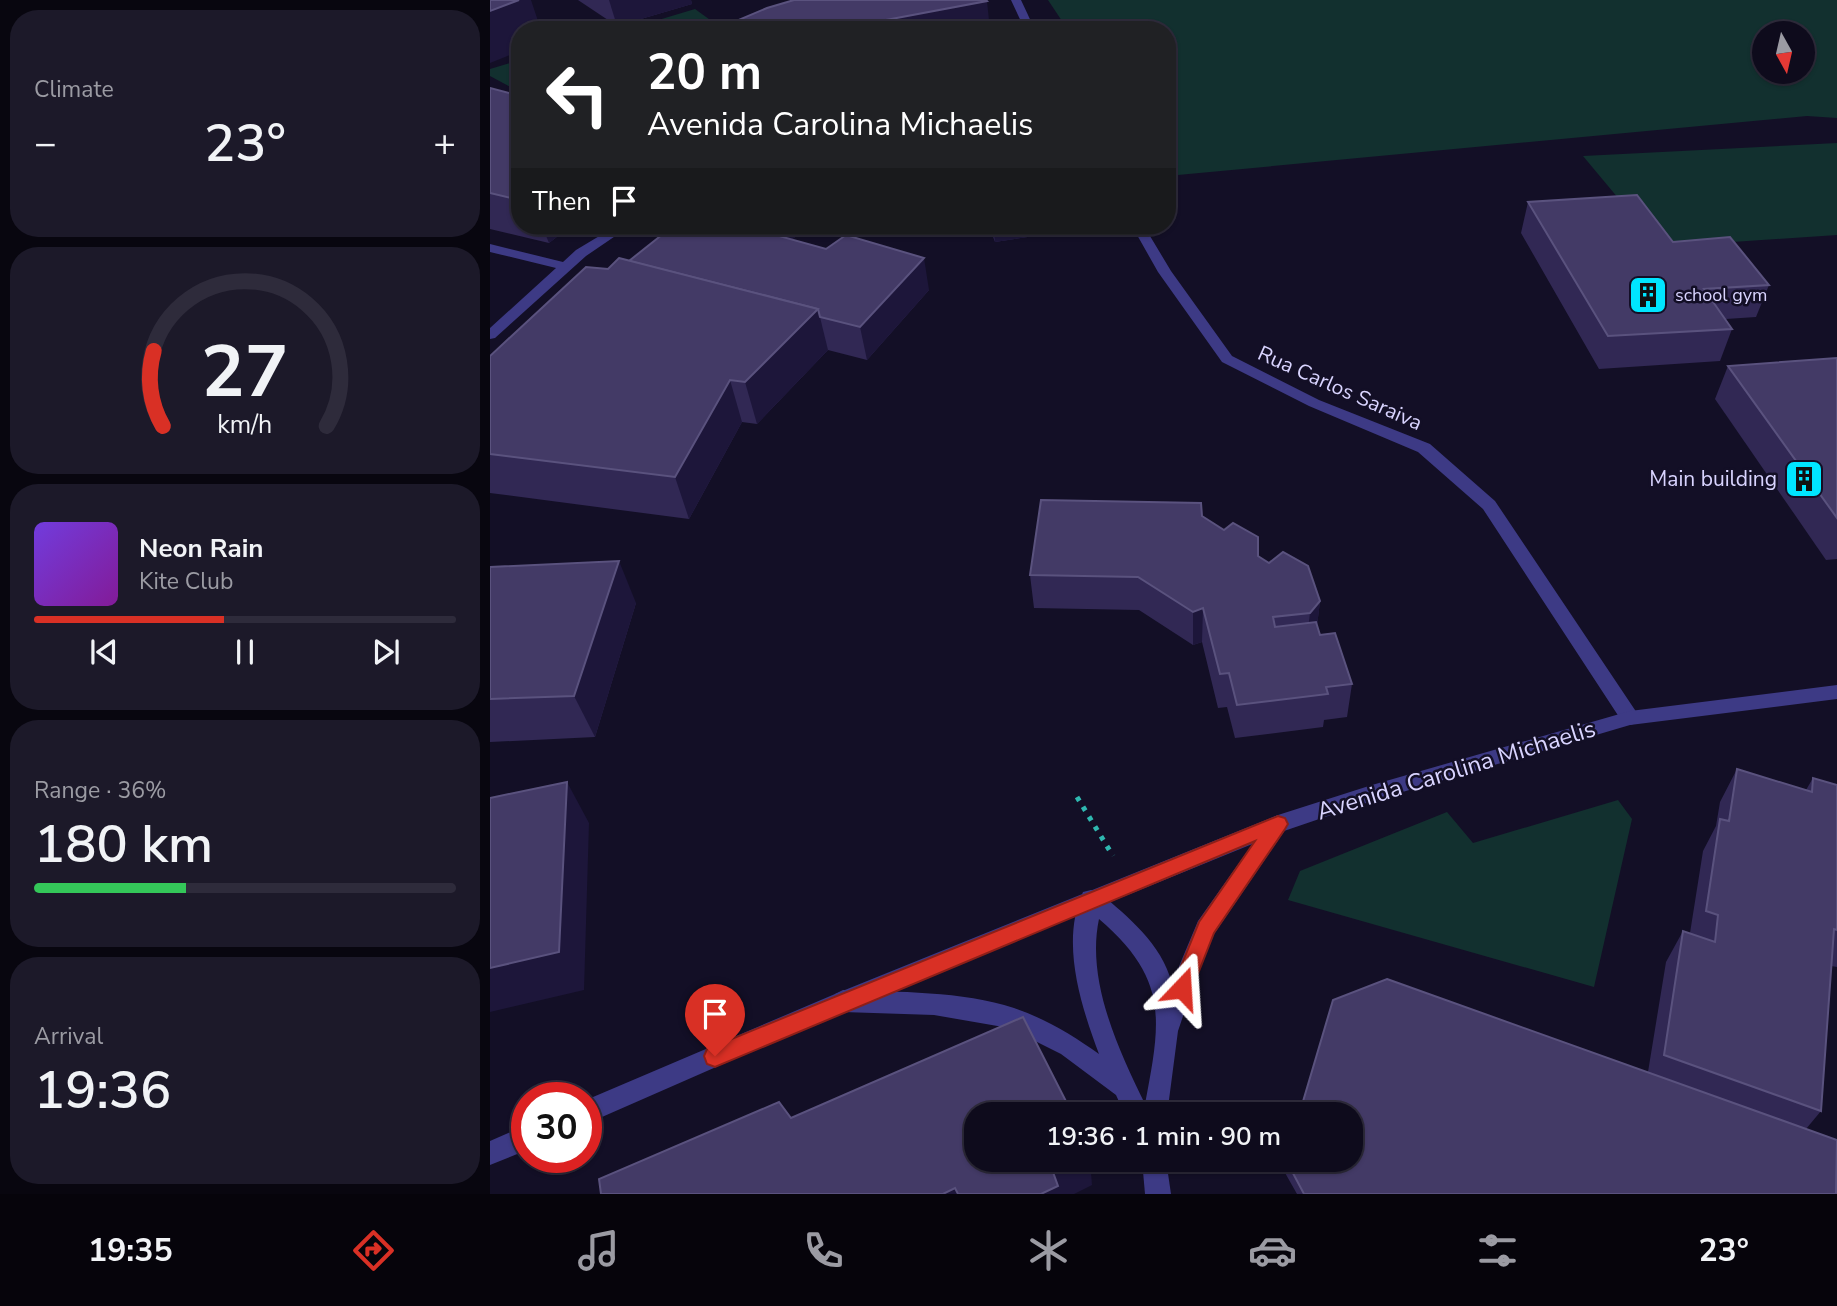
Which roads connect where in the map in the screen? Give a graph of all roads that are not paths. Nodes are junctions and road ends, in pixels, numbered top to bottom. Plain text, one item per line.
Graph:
1 (1016, 0) edge
2 (1026, 21) edge
3 (610, 235) edge
4 (1143, 235) edge
5 (490, 248) edge
6 (566, 267) junction
7 (490, 335) edge
8 (1837, 692) edge
9 (1630, 718) junction
10 (1278, 824) junction
11 (1091, 899) junction
12 (843, 1001) junction
13 (1169, 1030) junction
14 (1123, 1086) junction
15 (1131, 1102) edge
16 (1157, 1102) edge
17 (602, 1105) edge
18 (511, 1144) edge
19 (490, 1153) edge
20 (1155, 1172) edge
21 (1158, 1194) edge

1 - 2 street
3 - 6 street
4 - 9 street, Rua Carlos Saraiva
5 - 6 street
6 - 7 street
8 - 9 street, Avenida Carolina Michaelis
9 - 10 street, Avenida Carolina Michaelis
10 - 11 street, Avenida Carolina Michaelis
10 - 13 street
11 - 12 street, Avenida Carolina Michaelis
11 - 13 street
11 - 14 street
12 - 14 street
12 - 17 street, Avenida Carolina Michaelis
13 - 16 street
14 - 15 street
18 - 19 street
20 - 21 street

